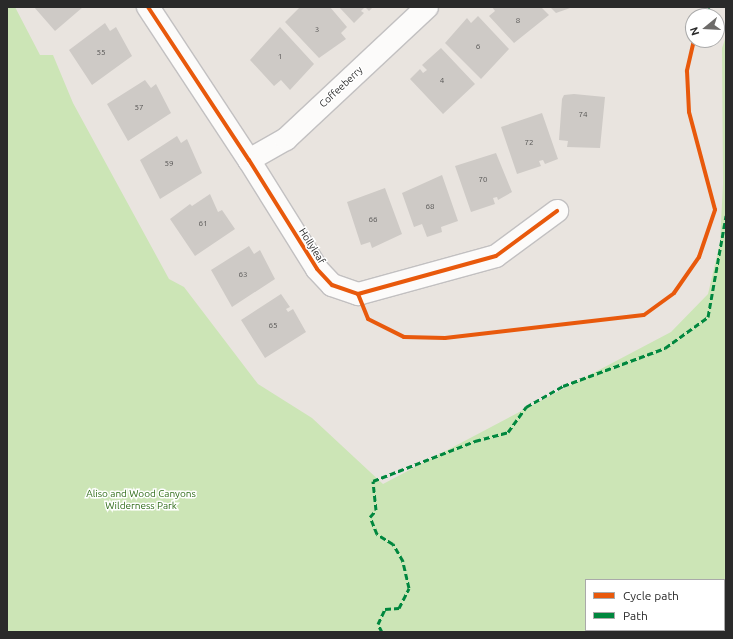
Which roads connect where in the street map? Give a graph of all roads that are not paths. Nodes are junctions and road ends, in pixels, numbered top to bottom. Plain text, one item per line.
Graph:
1 (148, 7) edge
2 (427, 7) edge
3 (249, 160) junction
4 (557, 211) dead end

1 - 3 street, Hollyleaf
2 - 3 street, Coffeeberry
3 - 4 street, Hollyleaf

